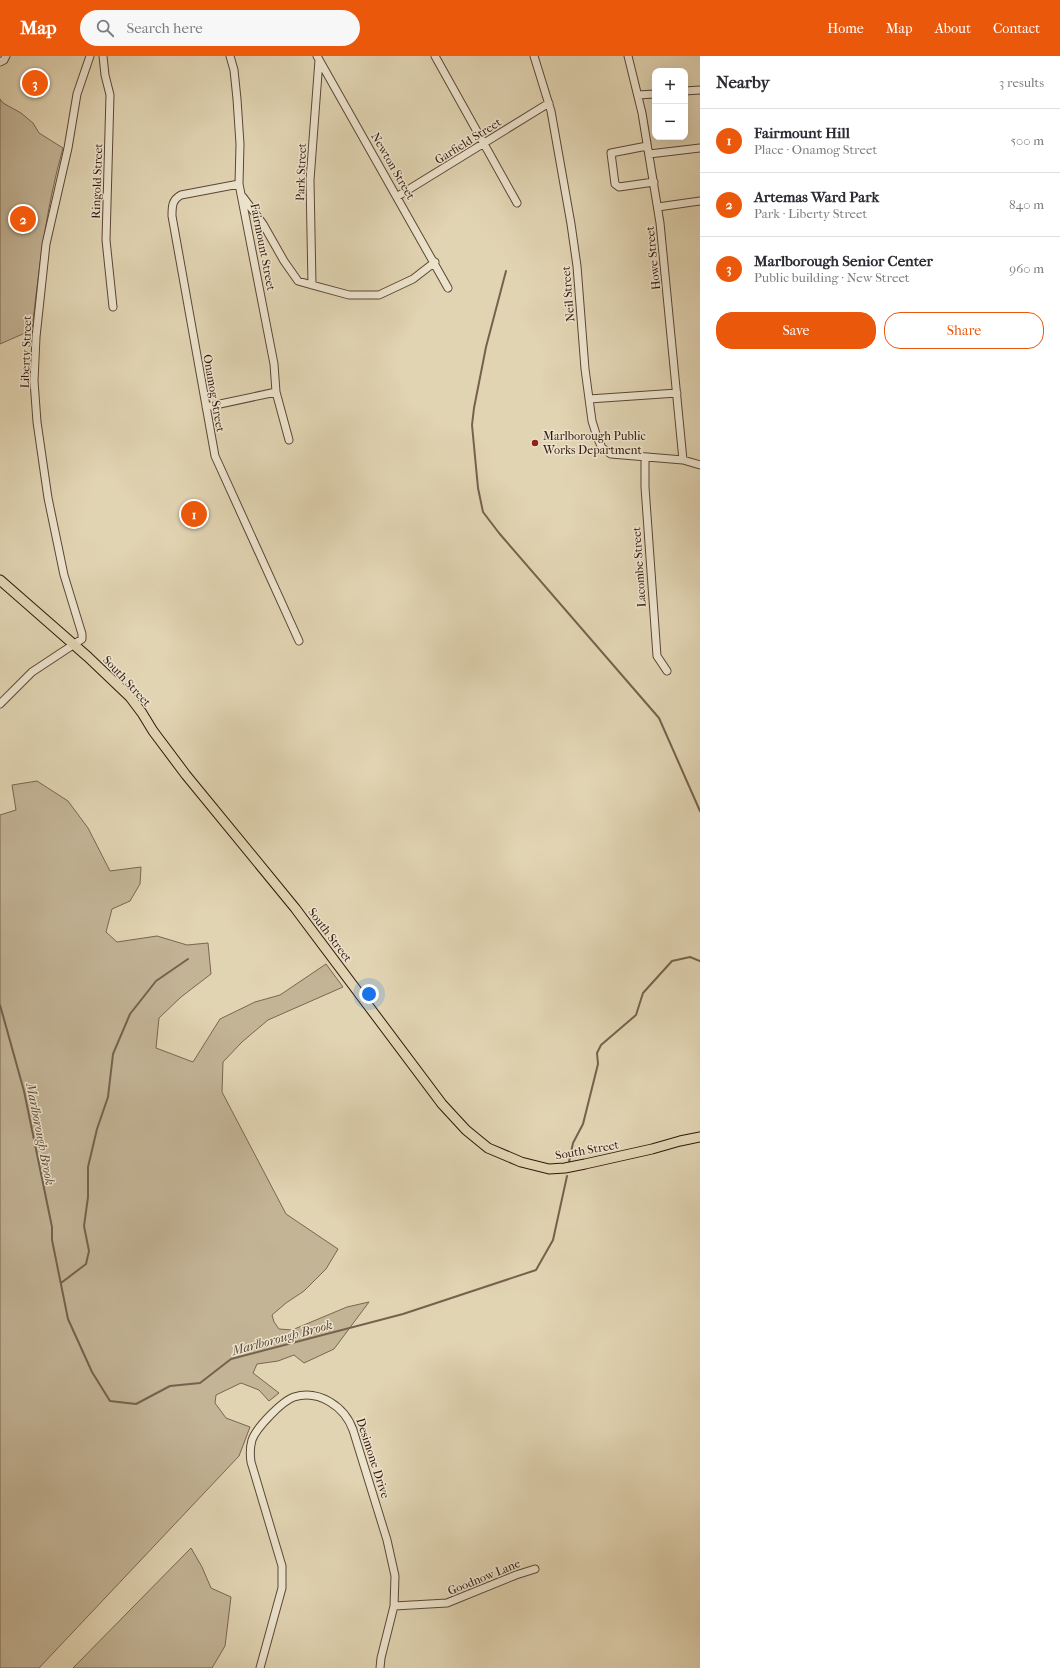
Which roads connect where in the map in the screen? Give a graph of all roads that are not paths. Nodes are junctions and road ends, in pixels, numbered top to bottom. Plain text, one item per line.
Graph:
1 (6, 56) edge
2 (90, 56) edge
3 (103, 56) edge
4 (230, 56) edge
5 (435, 56) edge
6 (534, 56) edge
7 (628, 56) edge
8 (318, 58) edge
9 (0, 62) edge
10 (700, 90) edge
11 (688, 91) edge
12 (652, 94) edge
13 (638, 95) junction
14 (549, 103) junction
15 (484, 144) junction
16 (648, 146) junction
17 (700, 148) edge
18 (649, 154) junction
19 (654, 182) junction
20 (239, 184) junction
21 (242, 196) junction
22 (398, 196) junction
23 (700, 201) edge
24 (517, 203) dead end
25 (658, 207) junction
26 (435, 262) junction
27 (312, 285) junction
28 (448, 288) dead end
29 (113, 307) dead end
30 (276, 392) junction
31 (677, 393) junction
32 (589, 399) junction
33 (206, 407) junction
34 (290, 440) dead end
35 (645, 458) junction
36 (683, 460) junction
37 (700, 465) edge
38 (2, 583) edge
39 (299, 641) dead end
40 (73, 644) junction
41 (667, 671) dead end
42 (0, 704) edge
43 (700, 1137) edge
44 (535, 1569) dead end
45 (394, 1606) junction
46 (260, 1668) edge
47 (380, 1668) edge

1 - 9 street
2 - 40 street, Liberty Street
3 - 29 street, Ringold Street
4 - 20 street, Fairmount Street
5 - 15 street
6 - 14 street, Neil Street
7 - 13 street, Howe Street
8 - 22 street, Newton Street
8 - 27 street, Park Street
10 - 11 street
12 - 13 street
13 - 16 street, Howe Street
14 - 15 street, Garfield Street
14 - 32 street, Neil Street
15 - 22 street, Garfield Street
15 - 24 street
16 - 18 street, Howe Street
16 - 19 street
17 - 18 street
18 - 19 street, Howe Street
19 - 25 street, Howe Street
20 - 21 street, Fairmount Street
20 - 33 street, Onamog Street
21 - 27 street
21 - 30 street, Fairmount Street
22 - 26 street, Newton Street
23 - 25 street
25 - 31 street, Howe Street
26 - 27 street
26 - 28 street, Newton Street
30 - 33 street
30 - 34 street, Fairmount Street
31 - 32 street
31 - 36 street, Howe Street
32 - 35 street, Neil Street
33 - 39 street, Onamog Street
35 - 36 street, Neil Street
35 - 41 street, Lacombe Street
36 - 37 street, Neil Street
38 - 40 main road, South Street
40 - 42 street
40 - 43 main road, South Street
44 - 45 street, Goodnow Lane
45 - 46 street, Desimone Drive
45 - 47 street, Desimone Drive

